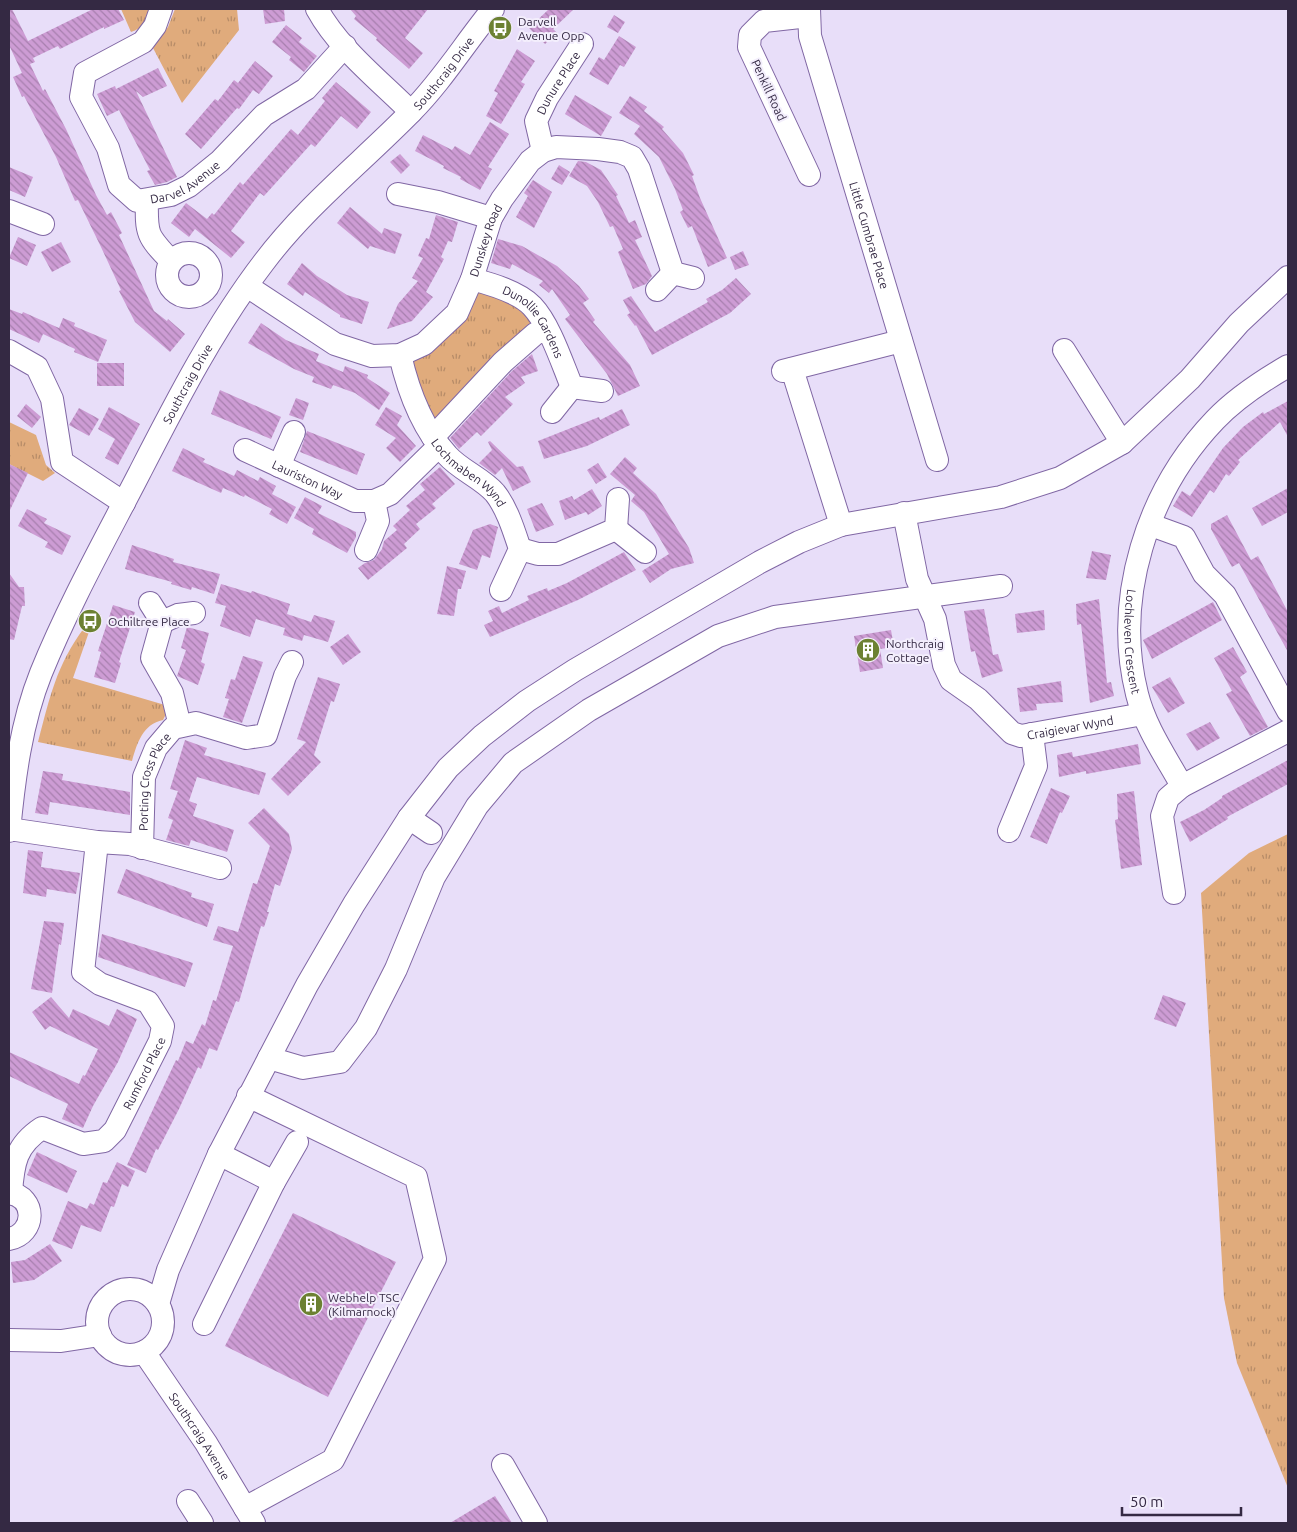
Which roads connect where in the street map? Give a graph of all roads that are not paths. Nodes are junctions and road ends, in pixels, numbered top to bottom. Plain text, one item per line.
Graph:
1 (161, 9) edge
2 (317, 9) edge
3 (493, 9) edge
4 (809, 12) edge
5 (582, 44) dead end
6 (345, 46) junction
7 (411, 112) junction
8 (543, 151) junction
9 (809, 175) dead end
10 (398, 194) dead end
11 (147, 200) junction
12 (9, 211) edge
13 (491, 218) junction
14 (43, 224) dead end
15 (171, 261) dead end
16 (1288, 277) edge
17 (472, 279) junction
18 (248, 286) junction
19 (657, 290) dead end
20 (546, 328) junction
21 (901, 341) junction
22 (1064, 350) dead end
23 (9, 351) edge
24 (400, 355) junction
25 (1288, 366) edge
26 (572, 387) junction
27 (602, 391) dead end
28 (552, 412) dead end
29 (294, 432) dead end
30 (436, 442) junction
31 (1122, 443) junction
32 (245, 450) dead end
33 (936, 460) dead end
34 (279, 466) junction
35 (618, 498) dead end
36 (374, 501) junction
37 (124, 503) junction
38 (904, 513) junction
39 (841, 525) junction
40 (1150, 525) junction
41 (616, 528) junction
42 (366, 550) dead end
43 (520, 550) junction
44 (645, 552) dead end
45 (1001, 586) dead end
46 (501, 590) dead end
47 (923, 597) junction
48 (150, 603) dead end
49 (194, 613) dead end
50 (162, 622) junction
51 (292, 662) dead end
52 (1288, 711) edge
53 (1143, 714) junction
54 (180, 726) junction
55 (1288, 731) edge
56 (1032, 734) junction
57 (1182, 786) junction
58 (409, 818) junction
59 (9, 830) edge
60 (1009, 830) dead end
61 (431, 833) dead end
62 (97, 842) junction
63 (142, 848) junction
64 (220, 868) dead end
65 (1174, 892) dead end
66 (269, 1058) junction
67 (248, 1096) junction
68 (297, 1142) dead end
69 (219, 1154) junction
70 (274, 1182) junction
71 (10, 1193) edge
72 (9, 1239) edge
73 (158, 1304) junction
74 (204, 1324) dead end
75 (100, 1335) junction
76 (9, 1340) edge
77 (144, 1352) junction
78 (503, 1466) dead end
79 (188, 1501) dead end
80 (250, 1516) edge
81 (202, 1523) edge
82 (536, 1523) edge

1 - 11 street, Darvel Avenue
2 - 6 street
3 - 7 street, Southcraig Drive
4 - 9 street, Penkill Road
4 - 21 street, Little Cumbrae Place
5 - 8 street, Dunure Place
6 - 7 street
6 - 11 street, Darvel Avenue
7 - 18 street, Southcraig Drive
8 - 13 street, Dunskey Road
8 - 19 street
10 - 13 street
11 - 15 street
12 - 14 street
13 - 17 street, Dunskey Road
16 - 31 street
17 - 20 street, Dunollie Gardens
17 - 24 street, Dunskey Road
18 - 24 street, Dunskey Road
18 - 37 street, Southcraig Drive
20 - 26 street, Dunollie Gardens
20 - 30 street
21 - 33 street, Little Cumbrae Place
21 - 39 street
22 - 31 street
23 - 37 street
24 - 30 street, Lochmaben Wynd
25 - 40 street, Lochleven Crescent
26 - 27 street
26 - 28 street
29 - 34 street
30 - 36 street
30 - 43 street, Lochmaben Wynd
31 - 38 street
32 - 34 street, Lauriston Way
34 - 36 street, Lauriston Way
35 - 41 street
36 - 42 street
37 - 59 street, Southcraig Drive
38 - 39 street
38 - 47 street, Craigievar Wynd
39 - 58 street
40 - 52 street
40 - 53 street, Lochleven Crescent
41 - 43 street
41 - 44 street
43 - 46 street
45 - 47 street
47 - 56 street, Craigievar Wynd
47 - 66 street
48 - 50 street
49 - 50 street
50 - 54 street, Porting Cross Place
51 - 54 street, Porting Cross Place
53 - 56 street, Craigievar Wynd
53 - 57 street, Lochleven Crescent
54 - 63 street, Porting Cross Place
55 - 57 street
56 - 60 street
57 - 65 street
58 - 61 street
58 - 66 street
59 - 62 street
62 - 63 street
62 - 71 street, Rumford Place
63 - 64 street
66 - 67 street
67 - 69 street
67 - 80 street
68 - 70 street
69 - 70 street
69 - 73 street
70 - 74 street
71 - 72 street, Rumford Place
73 - 75 street
73 - 77 street
75 - 76 street
75 - 77 street
77 - 80 street, Southcraig Avenue
78 - 82 street
79 - 81 street

